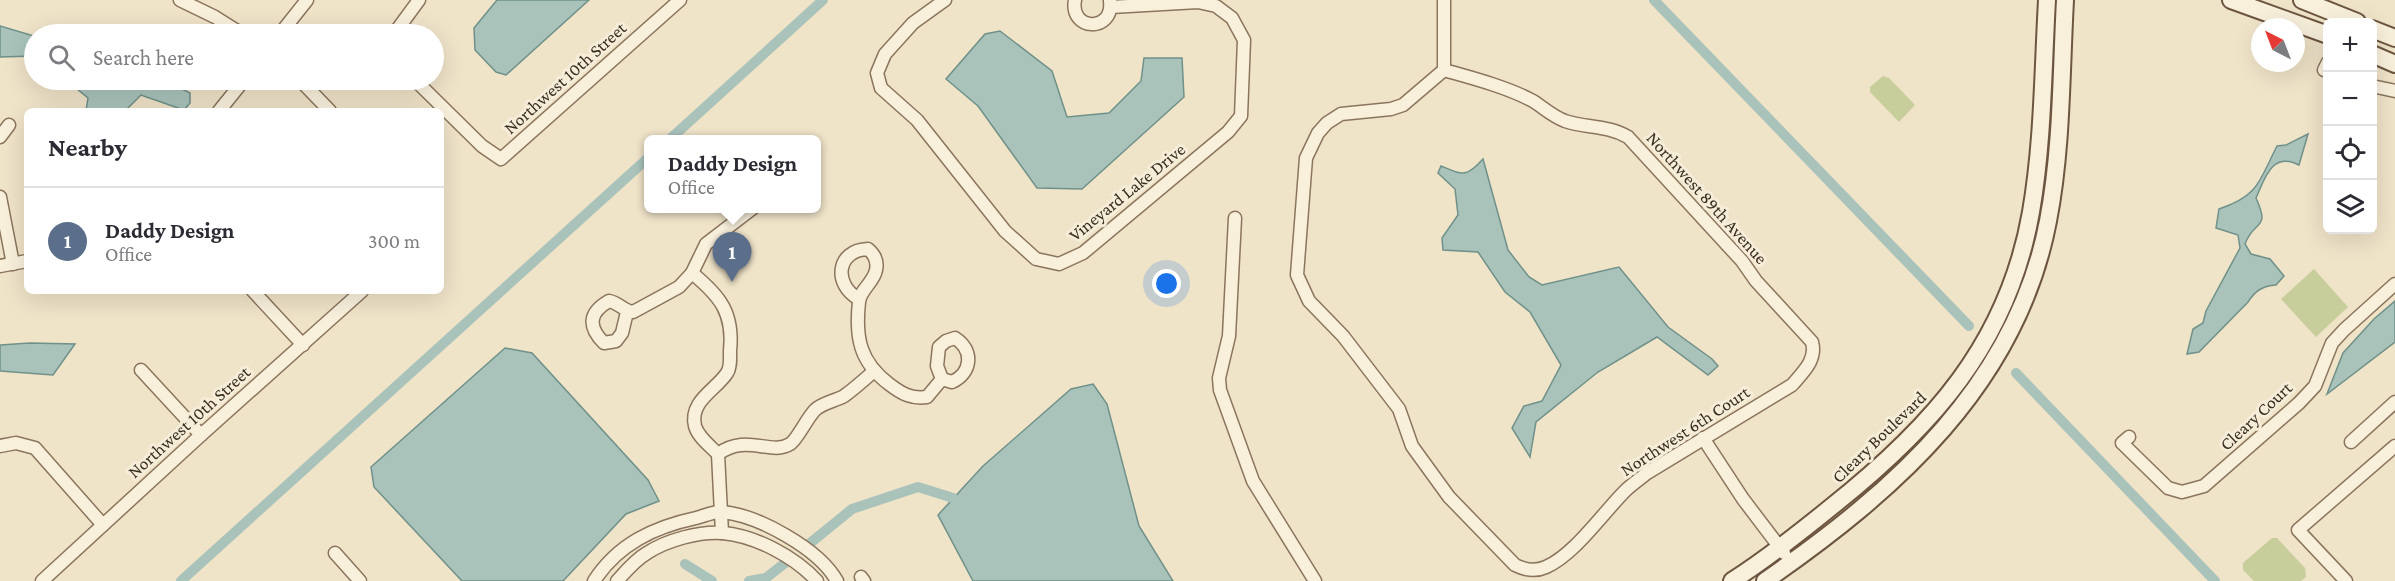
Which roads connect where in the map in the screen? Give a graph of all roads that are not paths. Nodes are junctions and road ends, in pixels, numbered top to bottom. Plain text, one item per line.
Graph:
1 (180, 0) edge
2 (307, 0) edge
3 (419, 0) edge
4 (680, 0) edge
5 (945, 0) edge
6 (1444, 0) edge
7 (2047, 0) edge
8 (2065, 0) edge
9 (2231, 0) edge
10 (2302, 0) edge
11 (1071, 1) edge
12 (1110, 4) edge
13 (2345, 18) edge
14 (226, 24) edge
15 (288, 24) edge
16 (401, 24) edge
17 (2377, 31) edge
18 (2323, 33) edge
19 (2395, 38) edge
20 (2377, 56) edge
21 (2395, 64) edge
22 (1444, 70) junction
23 (2377, 87) edge
24 (236, 90) edge
25 (310, 90) edge
26 (425, 90) edge
27 (2395, 91) edge
28 (221, 108) edge
29 (327, 108) edge
30 (443, 108) edge
31 (444, 109) edge
32 (9, 125) dead end
33 (0, 136) edge
34 (0, 197) edge
35 (747, 213) edge
36 (1235, 218) dead end
37 (24, 262) edge
38 (6, 265) edge
39 (692, 273) junction
40 (2395, 284) edge
41 (256, 294) edge
42 (359, 294) edge
43 (859, 299) dead end
44 (627, 312) dead end
45 (303, 345) junction
46 (1814, 350) joint
47 (141, 370) dead end
48 (873, 372) junction
49 (942, 379) dead end
50 (2395, 402) edge
51 (201, 435) junction
52 (2129, 437) dead end
53 (1703, 438) junction
54 (2351, 442) dead end
55 (0, 446) edge
56 (2394, 450) edge
57 (718, 454) junction
58 (721, 512) junction
59 (103, 525) junction
60 (722, 533) junction
61 (1780, 547) junction
62 (336, 553) dead end
63 (1791, 563) junction
64 (42, 581) edge
65 (360, 581) edge
66 (594, 581) edge
67 (616, 581) edge
68 (817, 581) edge
69 (837, 581) edge
70 (1315, 581) edge
71 (1732, 581) edge
72 (1764, 581) edge
73 (2346, 581) edge

1 - 14 street
2 - 15 street
3 - 16 street
4 - 31 street, Northwest 10th Street
5 - 12 street, Vineyard Lake Drive
6 - 22 street
7 - 61 street, Cleary Boulevard
8 - 63 street
9 - 18 street
10 - 13 street
11 - 12 street
17 - 19 street
20 - 21 street
22 - 46 street, Northwest 89th Avenue
22 - 53 street, Northwest 6th Court
23 - 27 street
24 - 28 street
25 - 29 street
26 - 30 street, Northwest 10th Street
32 - 33 street
34 - 38 street
35 - 39 street
36 - 70 street
37 - 38 street
39 - 44 street
39 - 57 street
40 - 52 street, Cleary Court
41 - 45 street
42 - 45 street, Northwest 10th Street
43 - 48 street
45 - 51 street, Northwest 10th Street
46 - 53 street, Northwest 6th Court
47 - 51 street
48 - 49 street
48 - 57 street
50 - 54 street
51 - 59 street, Northwest 10th Street
53 - 61 street
55 - 59 street
56 - 73 street
57 - 58 street
58 - 60 street
58 - 66 street
58 - 69 street
59 - 64 street, Northwest 10th Street
60 - 67 street
60 - 68 street
61 - 63 street
61 - 71 street, Cleary Boulevard
62 - 65 street
63 - 72 street

